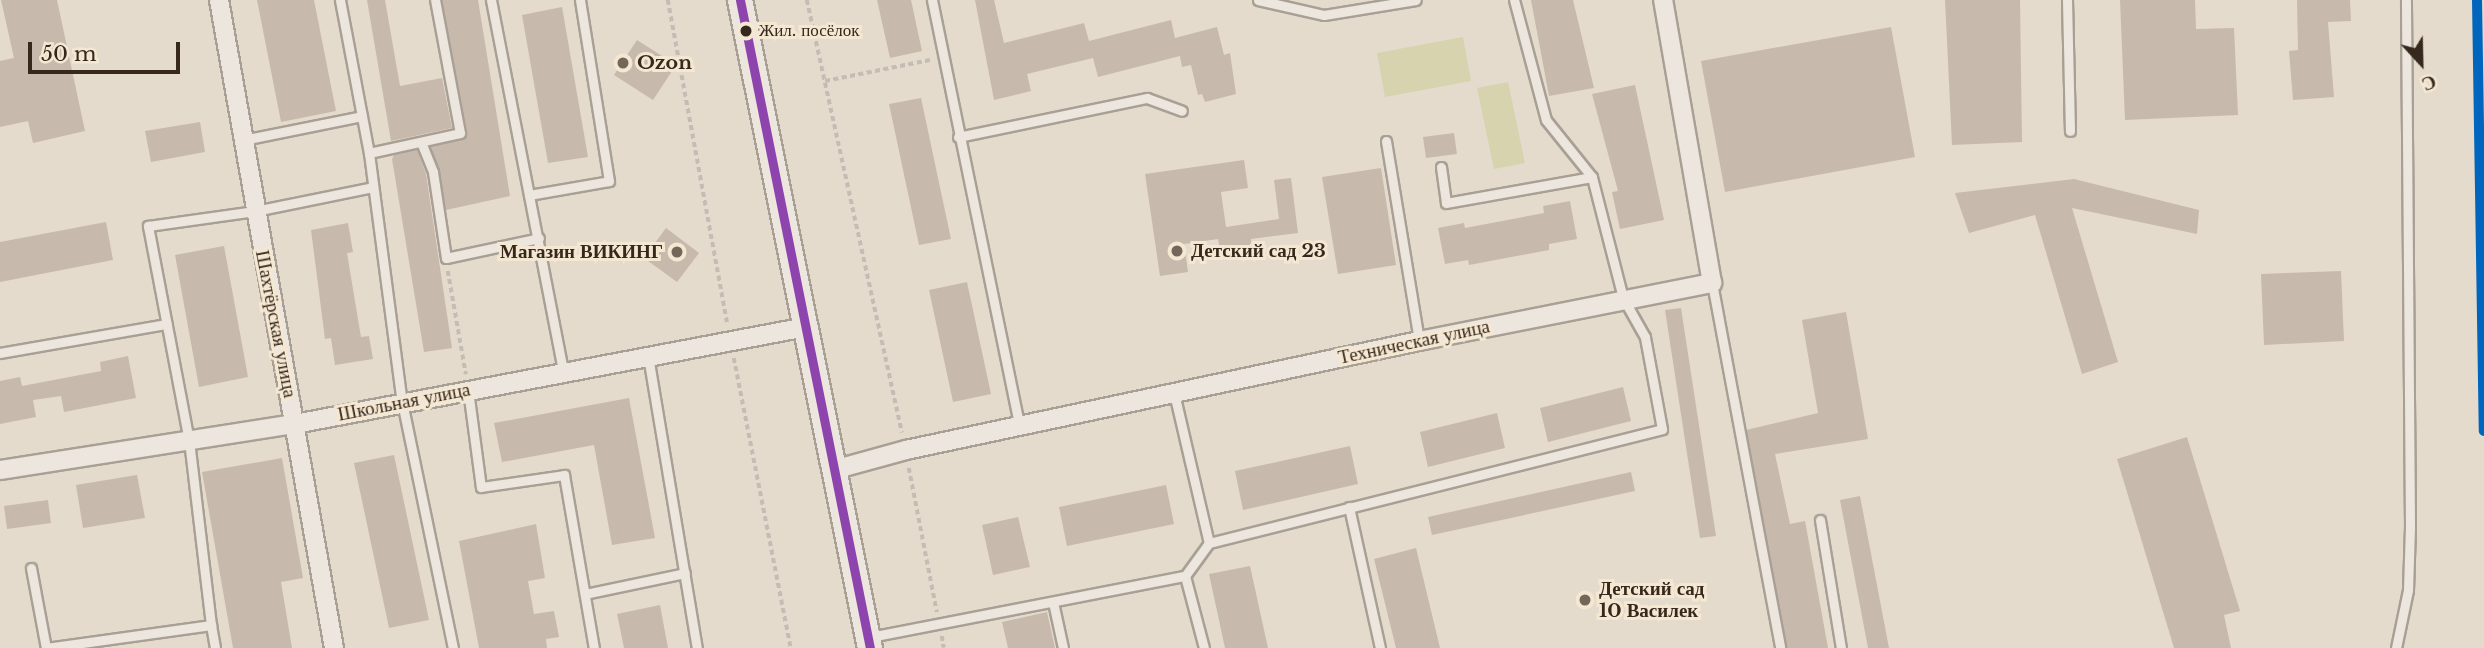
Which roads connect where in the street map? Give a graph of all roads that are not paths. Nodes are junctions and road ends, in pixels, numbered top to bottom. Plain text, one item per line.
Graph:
1 (219, 0) edge
2 (340, 0) edge
3 (435, 0) edge
4 (491, 0) edge
5 (580, 0) edge
6 (740, 0) edge
7 (932, 0) edge
8 (1258, 0) edge
9 (1416, 0) edge
10 (1514, 0) edge
11 (1663, 0) edge
12 (2067, 0) edge
13 (2406, 0) edge
14 (1182, 111) dead end
15 (362, 116) junction
16 (2070, 131) dead end
17 (958, 136) junction
18 (243, 140) junction
19 (1386, 141) dead end
20 (421, 142) junction
21 (369, 153) junction
22 (1441, 167) dead end
23 (1592, 177) junction
24 (373, 187) junction
25 (529, 195) junction
26 (255, 211) junction
27 (539, 238) junction
28 (1712, 283) junction
29 (1623, 298) junction
30 (166, 324) junction
31 (806, 327) junction
32 (1419, 341) junction
33 (0, 353) edge
34 (647, 354) junction
35 (563, 369) junction
36 (468, 390) junction
37 (1174, 393) junction
38 (402, 402) junction
39 (295, 424) junction
40 (1020, 426) junction
41 (189, 441) junction
42 (837, 469) junction
43 (0, 470) edge
44 (1349, 508) junction
45 (1820, 520) dead end
46 (1209, 543) junction
47 (31, 568) dead end
48 (685, 573) junction
49 (1185, 576) junction
50 (585, 594) junction
51 (1053, 602) junction
52 (211, 625) junction
53 (869, 643) edge
54 (450, 647) edge
55 (46, 648) edge
56 (215, 648) edge
57 (334, 648) edge
58 (594, 648) edge
59 (697, 648) edge
60 (1063, 648) edge
61 (1204, 648) edge
62 (1380, 648) edge
63 (1780, 648) edge
64 (1841, 648) edge
65 (2396, 648) edge

1 - 18 street, Шахтёрская улица
2 - 15 lane
3 - 20 lane
4 - 25 lane
5 - 25 lane
6 - 31 main road
7 - 17 lane
8 - 9 lane
10 - 23 lane
11 - 28 street
12 - 16 lane
13 - 65 lane
14 - 17 lane
15 - 18 lane
15 - 21 lane
17 - 40 lane
18 - 26 street, Шахтёрская улица
19 - 32 lane
20 - 21 lane
20 - 27 lane
21 - 24 lane
22 - 23 lane
23 - 29 lane
24 - 26 lane
24 - 38 lane
25 - 27 lane
26 - 30 lane
26 - 39 street, Шахтёрская улица
27 - 35 lane
28 - 29 street, Техническая улица
28 - 63 lane
29 - 32 street, Техническая улица
29 - 44 lane
30 - 33 lane
30 - 41 lane
31 - 34 street, Школьная улица
31 - 42 main road
32 - 37 street, Техническая улица
34 - 35 street, Школьная улица
34 - 48 lane
35 - 36 street, Школьная улица
36 - 38 street, Школьная улица
36 - 50 lane
37 - 40 street, Техническая улица
37 - 46 lane
38 - 39 street, Школьная улица
38 - 54 lane
39 - 41 street, Школьная улица
39 - 57 street, Шахтёрская улица
40 - 42 street, Техническая улица
41 - 43 street, Школьная улица
41 - 52 lane
42 - 53 main road
44 - 46 lane
44 - 62 lane
45 - 64 lane
46 - 49 lane
47 - 55 lane
48 - 50 lane
48 - 59 lane
49 - 51 lane
49 - 61 lane
50 - 58 lane
51 - 53 lane
51 - 60 lane
52 - 55 lane
52 - 56 lane

